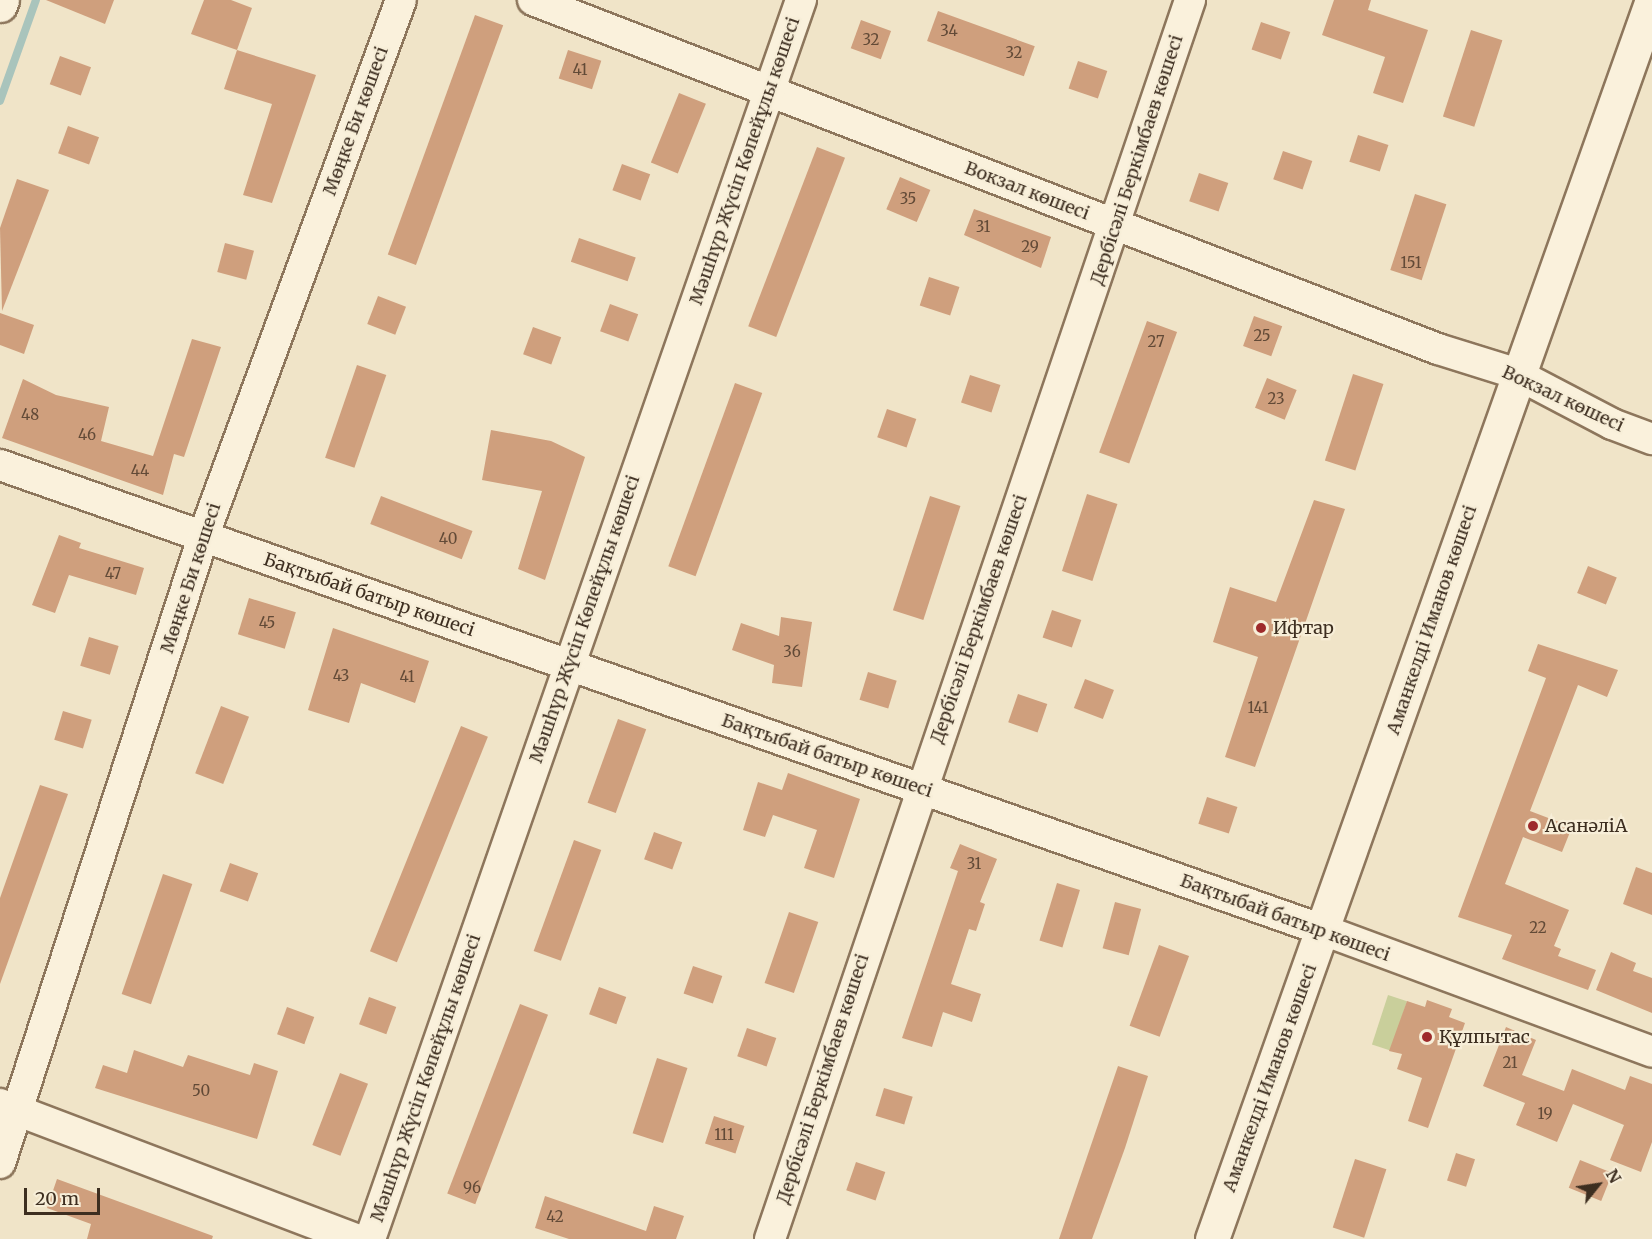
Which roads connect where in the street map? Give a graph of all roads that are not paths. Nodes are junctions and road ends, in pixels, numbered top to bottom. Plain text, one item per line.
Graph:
1 (2, 0) edge
2 (400, 0) edge
3 (533, 0) edge
4 (801, 0) edge
5 (1190, 0) edge
6 (1652, 0) edge
7 (0, 5) edge
8 (770, 91) junction
9 (1116, 225) junction
10 (1515, 373) junction
11 (1652, 439) edge
12 (0, 465) edge
13 (203, 537) junction
14 (569, 665) junction
15 (920, 789) junction
16 (1323, 930) junction
17 (1652, 1052) edge
18 (9, 1108) edge
19 (0, 1163) edge
20 (356, 1239) edge
21 (370, 1239) edge
22 (770, 1239) edge
23 (1212, 1239) edge

1 - 7 main road
2 - 13 street, Мөңке Би көшесі
3 - 8 street, Вокзал көшесі
4 - 8 street, Мәшһүр Жүсіп Көпейұлы көшесі
5 - 9 street, Дербісәлі Беркімбаев көшесі
6 - 10 main road, Аманкелді Иманов көшесі
8 - 9 street, Вокзал көшесі
8 - 14 street, Мәшһүр Жүсіп Көпейұлы көшесі
9 - 10 street, Вокзал көшесі
9 - 15 street, Дербісәлі Беркімбаев көшесі
10 - 11 street, Вокзал көшесі
10 - 16 main road, Аманкелді Иманов көшесі
12 - 13 street, Бақтыбай батыр көшесі
13 - 14 street, Бақтыбай батыр көшесі
13 - 18 street, Мөңке Би көшесі
14 - 15 street, Бақтыбай батыр көшесі
14 - 21 street, Мәшһүр Жүсіп Көпейұлы көшесі
15 - 16 street, Бақтыбай батыр көшесі
15 - 22 street, Дербісәлі Беркімбаев көшесі
16 - 17 street, Бақтыбай батыр көшесі
16 - 23 main road, Аманкелді Иманов көшесі
18 - 19 street, Мөңке Би көшесі
18 - 20 street

